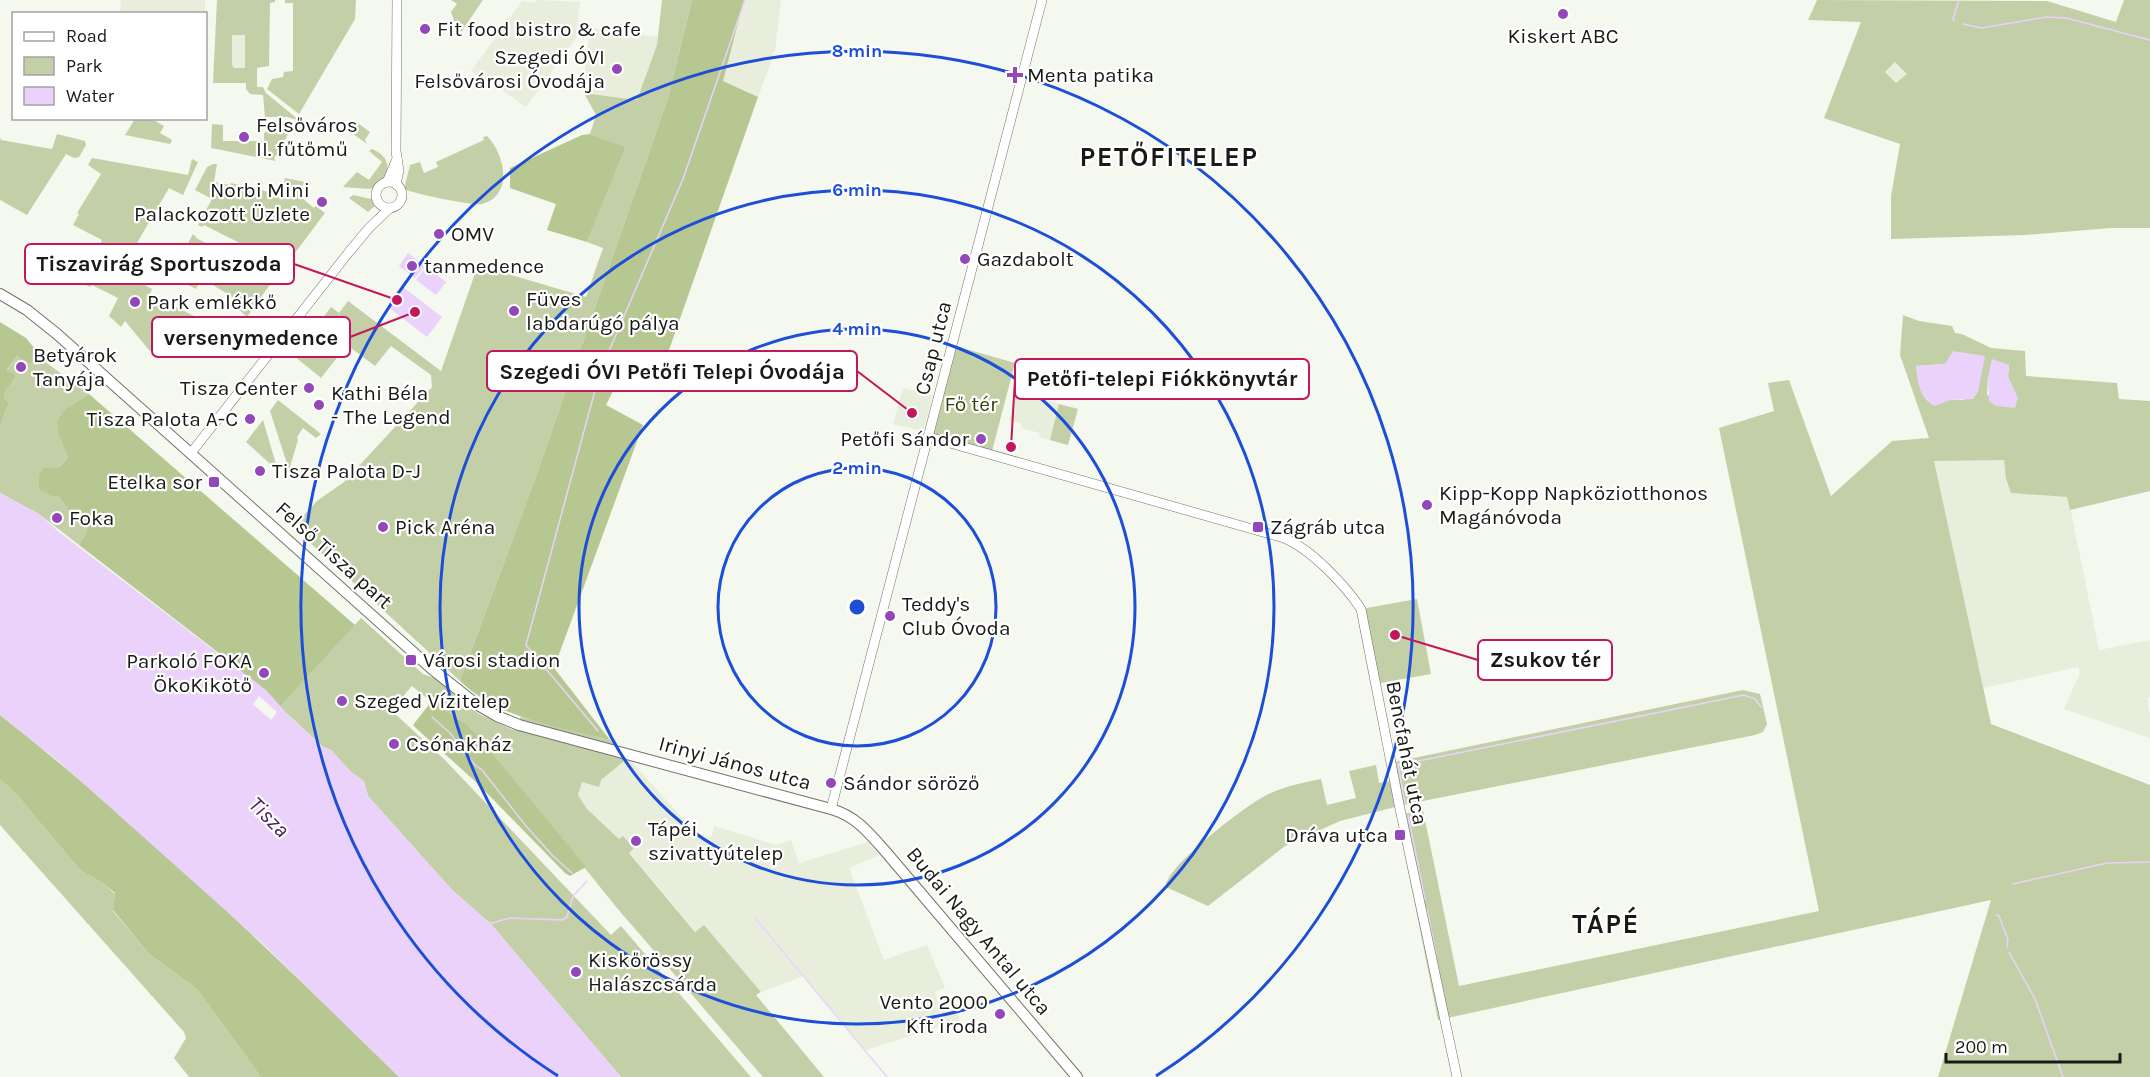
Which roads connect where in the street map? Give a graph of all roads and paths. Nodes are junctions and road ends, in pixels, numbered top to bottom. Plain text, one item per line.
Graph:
1 (397, 0) edge
2 (1042, 0) edge
3 (392, 183) junction
4 (380, 203) junction
5 (390, 208) junction
6 (369, 228) junction
7 (0, 294) edge
8 (929, 437) junction
9 (191, 453) junction
10 (613, 751) joint
11 (831, 809) junction
12 (847, 814) joint
13 (1077, 1077) edge
14 (1457, 1077) edge

1 - 3 street
2 - 8 street, Csap utca
3 - 4 street
3 - 5 street
4 - 5 street
4 - 6 street
5 - 6 street
6 - 9 street
7 - 9 main road, Felső Tisza part
8 - 11 street, Csap utca
8 - 14 street, Bencfahát utca
9 - 10 main road, Felső Tisza part
10 - 11 main road, Irinyi János utca
11 - 12 main road, Irinyi János utca
12 - 13 main road, Budai Nagy Antal utca

